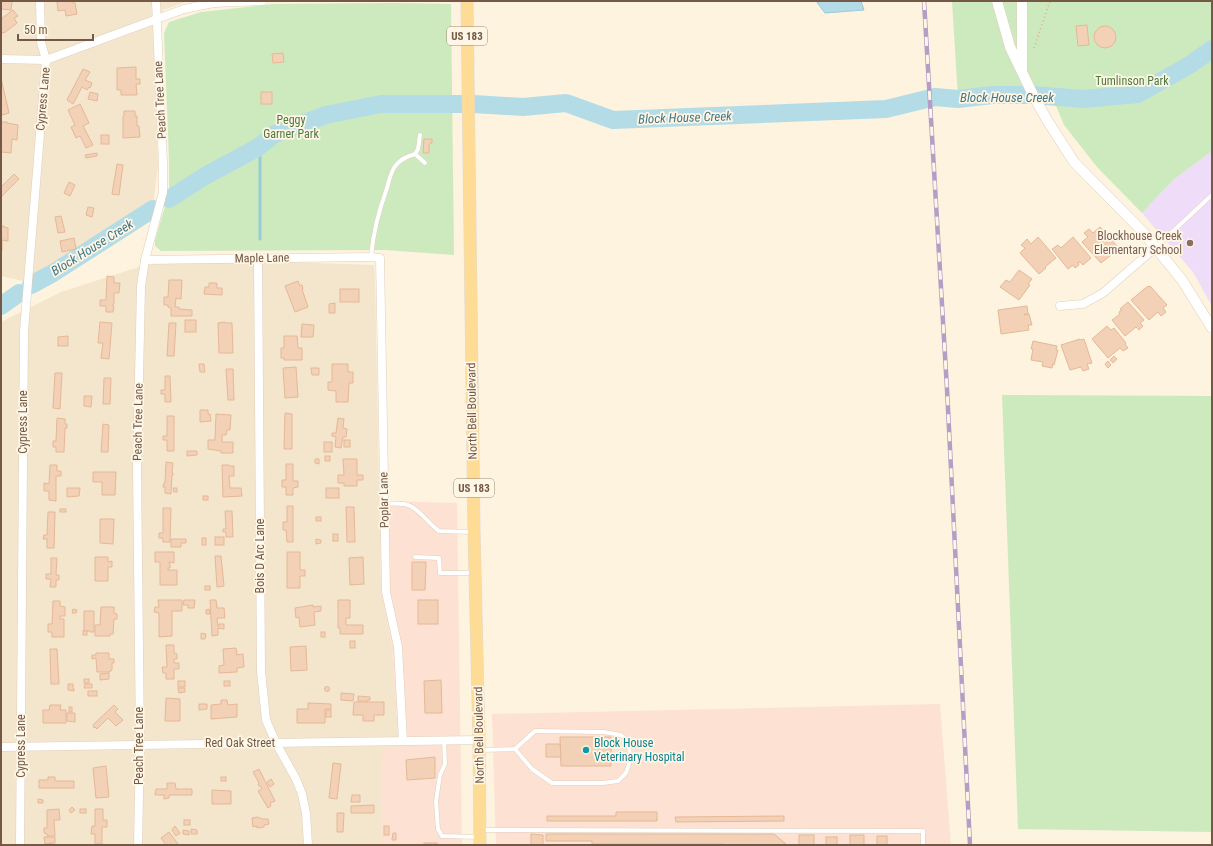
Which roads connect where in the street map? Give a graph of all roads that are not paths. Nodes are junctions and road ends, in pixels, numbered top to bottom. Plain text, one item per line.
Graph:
1 (40, 1) edge
2 (156, 1) edge
3 (262, 1) edge
4 (466, 1) edge
5 (997, 1) edge
6 (1022, 1) edge
7 (157, 19) junction
8 (1, 59) edge
9 (46, 60) junction
10 (1022, 72) junction
11 (420, 135) dead end
12 (415, 154) junction
13 (425, 163) dead end
14 (1212, 195) edge
15 (1156, 247) junction
16 (371, 257) junction
17 (258, 258) junction
18 (380, 258) joint
19 (145, 260) junction
20 (1060, 306) dead end
21 (1212, 328) edge
22 (384, 503) junction
23 (474, 532) junction
24 (415, 557) dead end
25 (475, 573) junction
26 (444, 740) junction
27 (403, 741) junction
28 (276, 743) junction
29 (140, 744) junction
30 (479, 745) junction
31 (1, 747) edge
32 (21, 747) junction
33 (515, 749) junction
34 (480, 838) edge
35 (20, 845) edge
36 (138, 845) edge
37 (308, 845) edge
38 (923, 845) edge

1 - 9 street, Cypress Lane
2 - 7 street, Peach Tree Lane
3 - 7 street
4 - 23 main road, North Bell Boulevard / US 183
5 - 10 street
6 - 10 street
7 - 9 street
7 - 19 street, Peach Tree Lane
8 - 9 street
9 - 32 street, Cypress Lane
10 - 15 street
11 - 12 lane
12 - 13 lane
12 - 16 lane
14 - 15 lane
15 - 20 street
15 - 21 street
16 - 17 street, Maple Lane
16 - 18 street, Maple Lane
17 - 19 street, Maple Lane
17 - 28 street, Bois D Arc Lane
18 - 22 street, Poplar Lane
19 - 29 street, Peach Tree Lane
22 - 23 lane
22 - 27 street, Poplar Lane
23 - 25 main road, North Bell Boulevard / US 183
24 - 25 lane
25 - 30 main road, North Bell Boulevard / US 183
26 - 27 street, Red Oak Street
26 - 30 street, Red Oak Street
26 - 34 lane
27 - 28 street, Red Oak Street
28 - 29 street, Red Oak Street
28 - 37 street, Bois D Arc Lane
29 - 32 street, Red Oak Street
29 - 36 street, Peach Tree Lane
30 - 33 lane
30 - 34 main road, North Bell Boulevard / US 183
31 - 32 street, Red Oak Street
32 - 35 street, Cypress Lane
33 - 33 lane
34 - 38 lane

